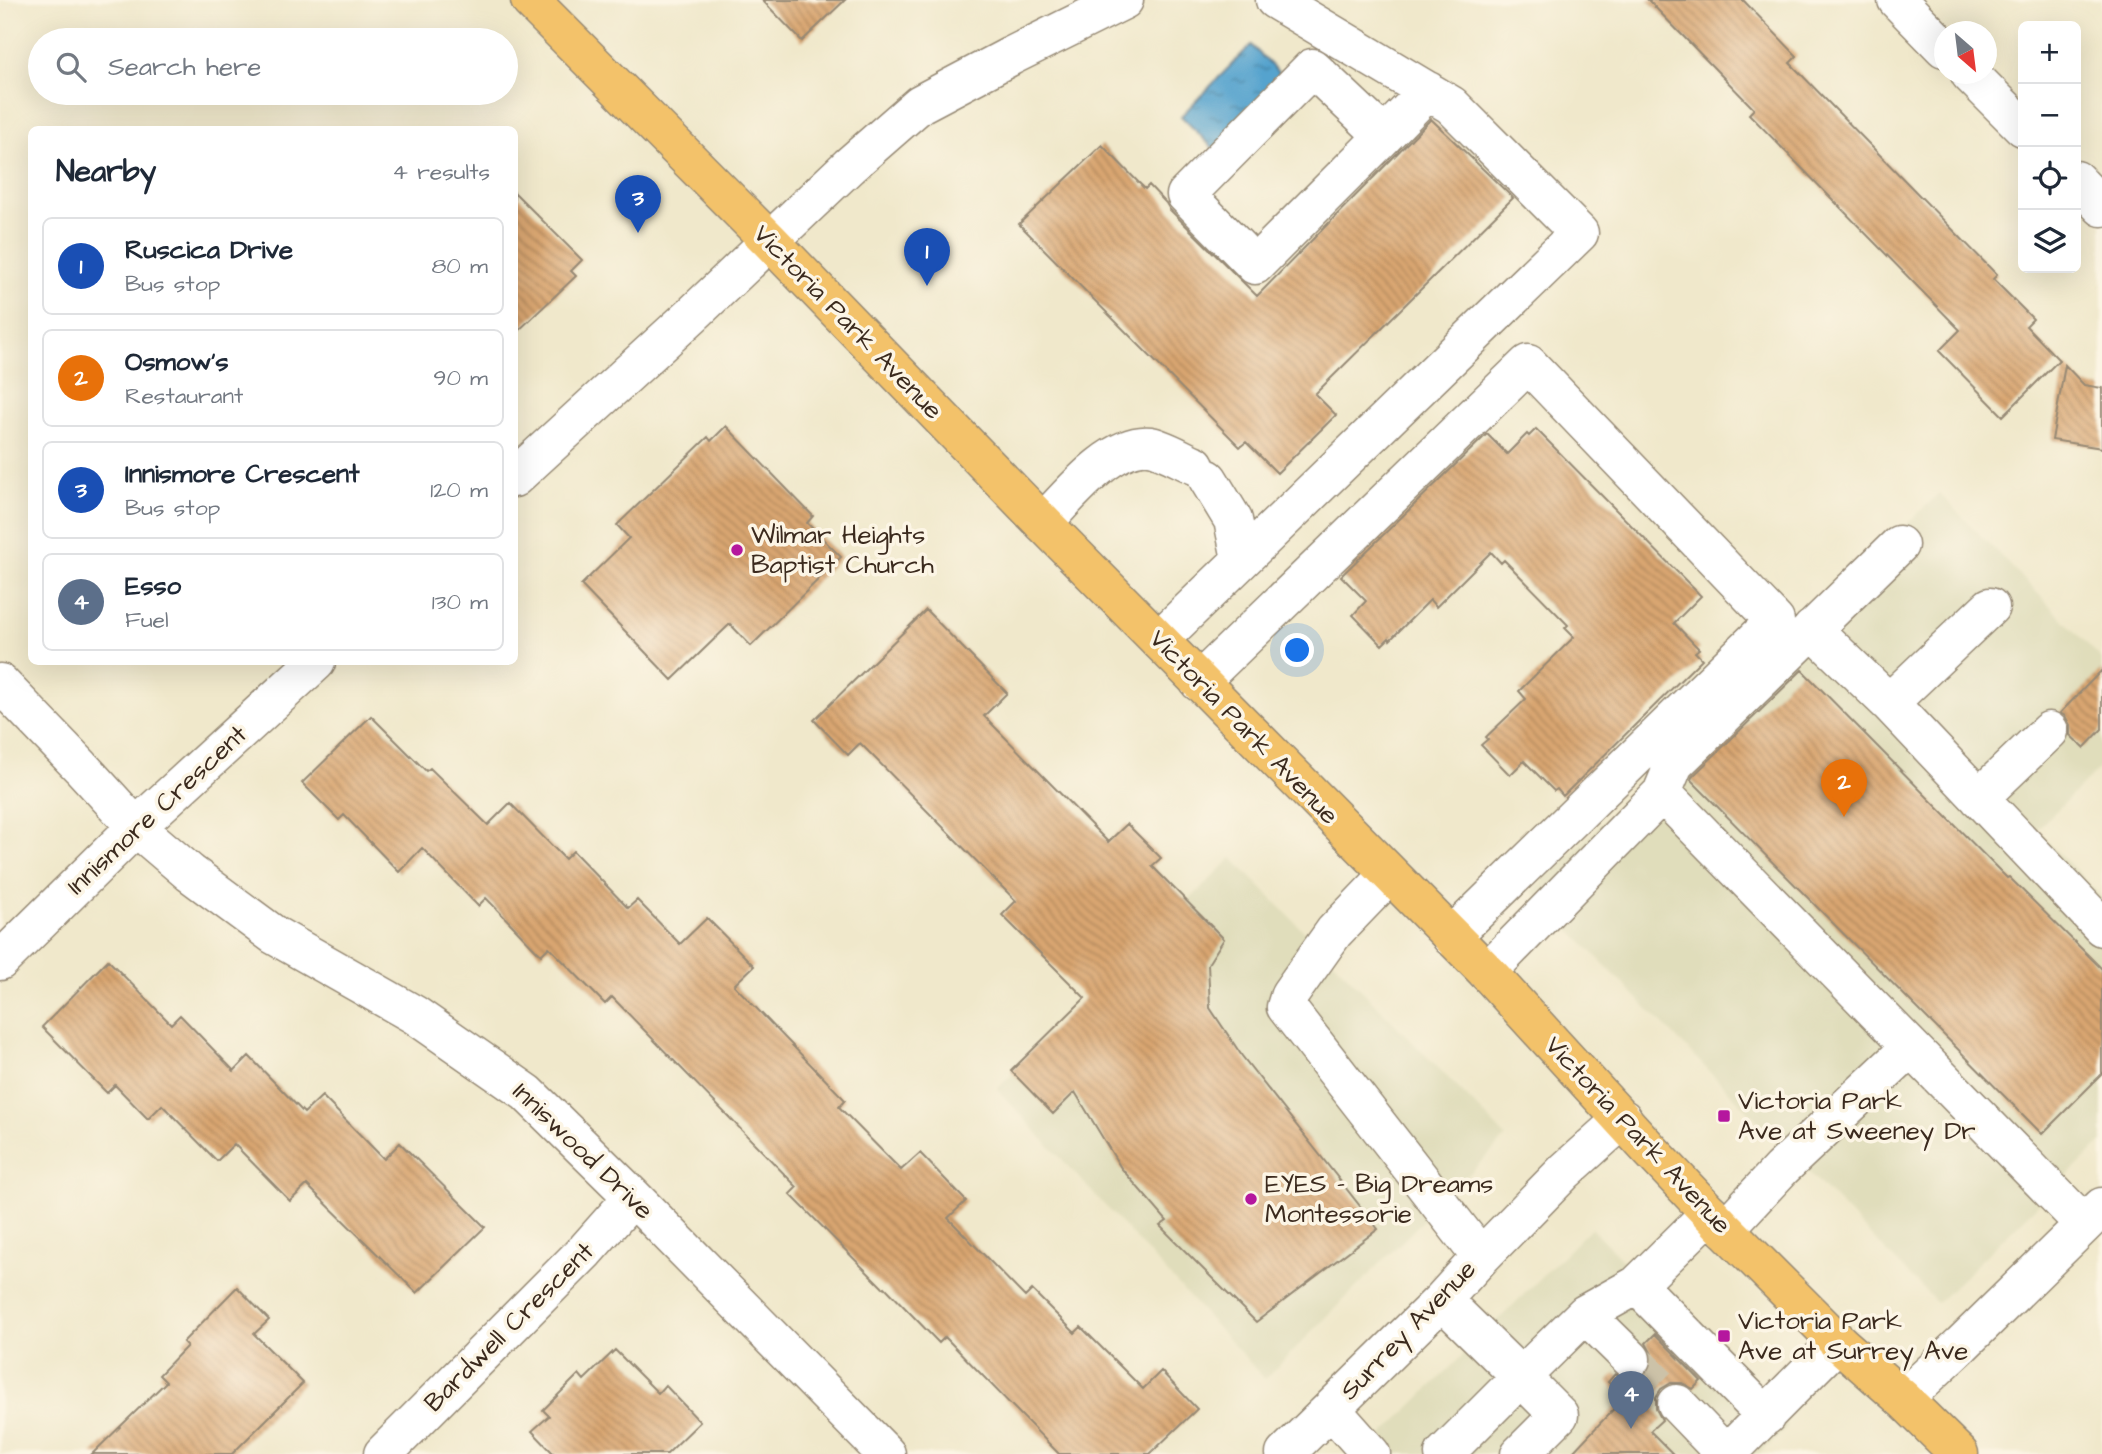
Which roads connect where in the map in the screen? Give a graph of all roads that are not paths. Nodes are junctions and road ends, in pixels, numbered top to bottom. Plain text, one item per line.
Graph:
1 (530, 0) edge
2 (1124, 0) edge
3 (1275, 0) edge
4 (1897, 0) edge
5 (1934, 38) edge
6 (1980, 84) edge
7 (1428, 92) junction
8 (2018, 122) edge
9 (1384, 136) junction
10 (2081, 185) edge
11 (2102, 207) edge
12 (769, 240) junction
13 (518, 474) edge
14 (1043, 523) junction
15 (1899, 545) dead end
16 (1241, 559) junction
17 (1990, 607) dead end
18 (1812, 629) junction
19 (1159, 640) junction
20 (313, 665) edge
21 (1199, 682) junction
22 (0, 683) edge
23 (1889, 703) junction
24 (2049, 731) dead end
25 (1662, 793) junction
26 (1979, 798) junction
27 (135, 827) junction
28 (1389, 875) junction
29 (2102, 928) edge
30 (1451, 937) junction
31 (0, 961) edge
32 (1487, 972) junction
33 (1910, 1048) junction
34 (1623, 1119) junction
35 (633, 1197) junction
36 (2093, 1216) edge
37 (1718, 1221) junction
38 (1481, 1257) junction
39 (1637, 1285) junction
40 (1442, 1300) junction
41 (1585, 1314) junction
42 (1838, 1342) junction
43 (1631, 1359) tunnel mouth
44 (1521, 1377) junction
45 (1903, 1399) junction
46 (1677, 1404) tunnel mouth
47 (1331, 1409) junction
48 (1766, 1416) junction
49 (383, 1454) edge
50 (886, 1454) edge
51 (1284, 1454) edge
52 (1371, 1454) edge
53 (1444, 1454) edge
54 (1520, 1454) edge
55 (1726, 1454) edge
56 (1959, 1454) edge

1 - 12 main road, Victoria Park Avenue
2 - 12 street
3 - 7 street
4 - 5 street
6 - 8 street
7 - 9 street
7 - 16 street
9 - 9 street
10 - 11 street
12 - 13 street
12 - 14 main road, Victoria Park Avenue
14 - 16 street
14 - 19 main road, Victoria Park Avenue
15 - 18 street
16 - 19 street
17 - 23 street
18 - 23 street
18 - 25 street
19 - 21 main road, Victoria Park Avenue
20 - 27 street, Innismore Crescent
21 - 28 main road, Victoria Park Avenue
21 - 30 street
22 - 27 street, Inniswood Drive
23 - 26 street
24 - 26 street
25 - 32 street
25 - 33 street
26 - 29 street
27 - 31 street, Innismore Crescent
27 - 35 street, Inniswood Drive
28 - 30 main road, Victoria Park Avenue
28 - 38 street
30 - 32 main road, Victoria Park Avenue
32 - 34 main road, Victoria Park Avenue
33 - 36 street
33 - 37 street
34 - 37 main road, Victoria Park Avenue
34 - 38 street, Surrey Avenue
35 - 49 street, Bardwell Crescent
35 - 50 street, Inniswood Drive
36 - 45 street
37 - 39 street
37 - 42 main road, Victoria Park Avenue
38 - 40 street, Surrey Avenue
39 - 41 street
39 - 48 street
40 - 44 street
40 - 47 street, Surrey Avenue
41 - 43 street
41 - 44 street
42 - 45 main road, Victoria Park Avenue
42 - 48 street
44 - 53 street
44 - 54 street
45 - 56 main road, Victoria Park Avenue
46 - 55 street
47 - 51 street, Surrey Avenue
47 - 52 street
48 - 55 street

